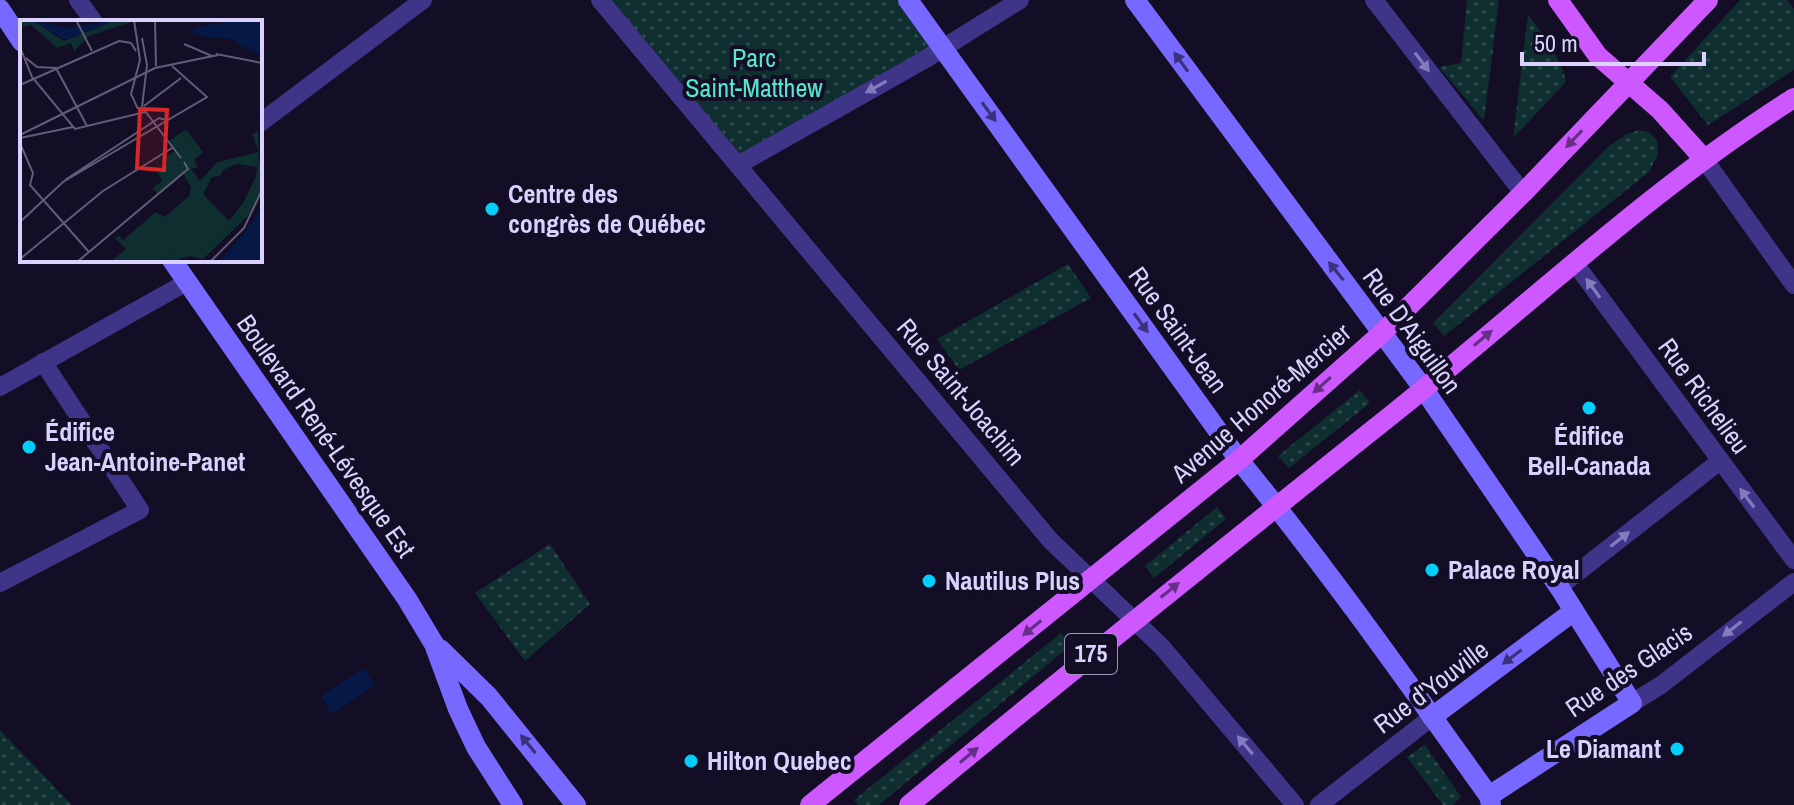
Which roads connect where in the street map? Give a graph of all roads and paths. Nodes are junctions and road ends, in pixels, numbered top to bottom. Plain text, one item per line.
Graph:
1 (78, 0) edge
2 (423, 0) edge
3 (600, 0) edge
4 (908, 0) edge
5 (1020, 0) edge
6 (1135, 0) edge
7 (1374, 0) edge
8 (1558, 0) edge
9 (1708, 0) edge
10 (0, 9) edge
11 (93, 20) edge
12 (20, 39) edge
13 (943, 48) junction
14 (1628, 82) junction
15 (1794, 98) edge
16 (262, 121) edge
17 (1704, 159) junction
18 (738, 165) junction
19 (1523, 193) junction
20 (173, 262) edge
21 (1574, 262) junction
22 (187, 282) junction
23 (1794, 285) edge
24 (1381, 334) junction
25 (43, 362) junction
26 (0, 387) edge
27 (1423, 388) junction
28 (1239, 460) junction
29 (1720, 461) junction
30 (1276, 506) junction
31 (1794, 560) edge
32 (1093, 580) junction
33 (1794, 582) edge
34 (0, 583) edge
35 (1559, 587) junction
36 (1574, 611) junction
37 (1134, 620) junction
38 (434, 644) junction
39 (1632, 703) junction
40 (1432, 717) junction
41 (1490, 800) edge
42 (821, 802) edge
43 (513, 805) edge
44 (576, 805) edge
45 (909, 805) edge
46 (1295, 805) edge
47 (1319, 805) edge

1 - 11 street
2 - 16 street
3 - 18 street, Rue Saint-Joachim
4 - 13 street, Rue Saint-Jean
5 - 13 street
24 -> 6 street, Rue D'Aiguillon
7 -> 19 street
8 - 14 main road
9 - 14 main road, Avenue Honoré-Mercier / 175
10 - 12 street
13 -> 18 street
13 -> 28 street, Rue Saint-Jean
14 - 17 main road
14 -> 19 main road, Avenue Honoré-Mercier / 175
15 - 17 main road, 175
17 - 21 main road, 175
17 - 23 street
18 - 32 street, Rue Saint-Joachim
19 - 24 main road, Avenue Honoré-Mercier / 175
20 - 22 street, Boulevard René-Lévesque Est
27 -> 21 main road, 175
29 -> 21 street, Rue Richelieu
22 - 25 street
22 - 38 street, Boulevard René-Lévesque Est
24 - 27 street, Rue D'Aiguillon
24 -> 28 main road, Avenue Honoré-Mercier / 175
25 - 26 street
25 - 34 street
27 - 30 main road, 175
27 - 35 street, Rue D'Aiguillon
28 - 30 street, Rue Saint-Jean
28 - 32 main road, Avenue Honoré-Mercier / 175
31 -> 29 street, Rue Richelieu
35 -> 29 street
37 -> 30 main road, 175
30 - 40 street, Rue Saint-Jean
32 - 37 street, Rue Saint-Joachim
32 -> 42 main road, Avenue Honoré-Mercier / 175
33 -> 39 street, Rue des Glacis
35 - 36 street, Rue D'Aiguillon
36 - 39 street, Rue D'Aiguillon
36 -> 40 street, Rue d'Youville
45 -> 37 main road, 175
46 -> 37 street, Rue Saint-Joachim
38 - 43 street, Boulevard René-Lévesque Est
44 -> 38 street, Boulevard René-Lévesque Est
39 - 41 street, Rue des Glacis
40 - 41 street, Rue Saint-Jean
40 - 47 street, Rue d'Youville

